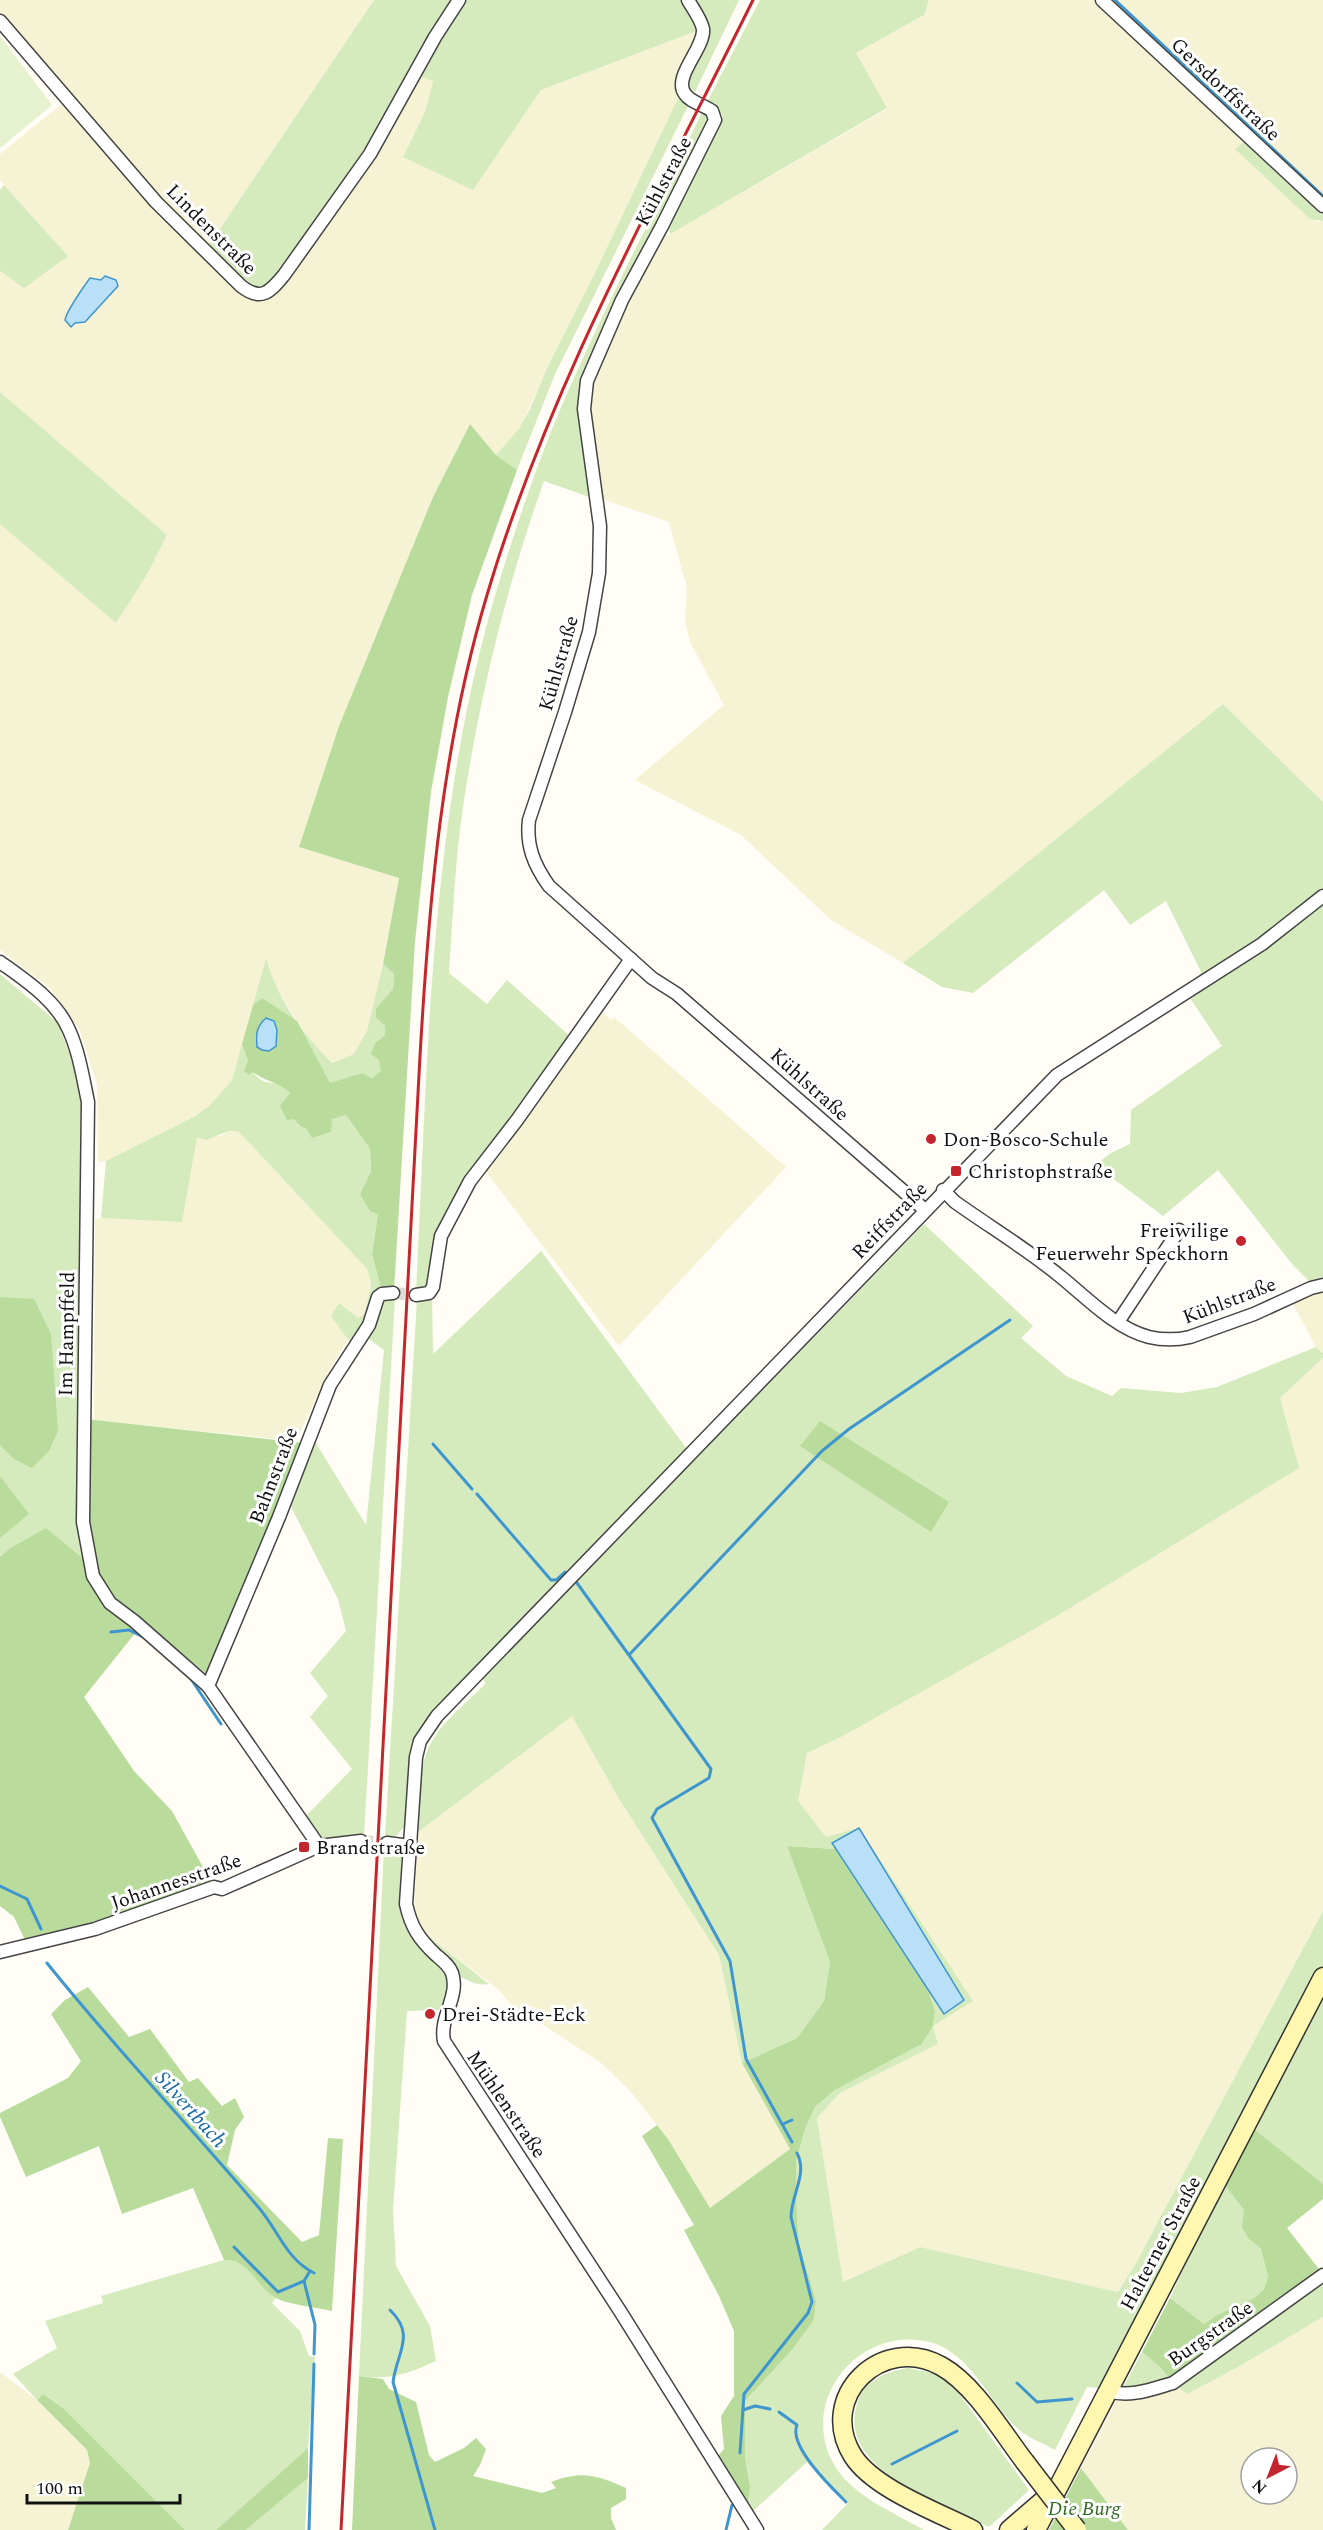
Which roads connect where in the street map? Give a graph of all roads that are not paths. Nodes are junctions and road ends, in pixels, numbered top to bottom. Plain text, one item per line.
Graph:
1 (459, 0) edge
2 (688, 0) edge
3 (1102, 0) edge
4 (0, 21) edge
5 (1323, 206) edge
6 (1323, 896) edge
7 (631, 959) junction
8 (0, 962) edge
9 (943, 1191) junction
10 (925, 1210) junction
11 (1179, 1230) dead end
12 (1323, 1285) edge
13 (393, 1293) dead end
14 (416, 1294) dead end
15 (1118, 1322) junction
16 (526, 1623) joint
17 (208, 1686) junction
18 (361, 1841) tunnel mouth
19 (387, 1843) tunnel mouth
20 (319, 1846) junction
21 (410, 1846) junction
22 (0, 1952) edge
23 (1323, 1977) edge
24 (1323, 2275) edge
25 (968, 2388) junction
26 (1108, 2391) junction
27 (1060, 2483) junction
28 (757, 2530) edge
29 (948, 2530) edge
30 (973, 2530) edge
31 (1010, 2530) edge
32 (1036, 2530) edge
33 (1077, 2530) edge

1 - 4 street, Lindenstraße
2 - 7 street, Kühlstraße
3 - 5 street, Gersdorffstraße
6 - 9 street, Reiffstraße
7 - 10 street, Kühlstraße
7 - 14 street
8 - 17 street, Im Hampffeld
9 - 10 street, Reiffstraße
9 - 15 street, Kühlstraße
10 - 16 street, Reiffstraße
11 - 15 street
12 - 15 street, Kühlstraße
13 - 17 street, Bahnstraße
16 - 21 street, Mühlenstraße
17 - 20 street
18 - 20 street, Johannesstraße
19 - 21 street
20 - 22 street, Johannesstraße
21 - 28 street, Mühlenstraße
23 - 26 main road, Halterner Straße
24 - 26 street, Burgstraße
25 - 29 main road
25 - 30 main road
25 - 33 main road, bridge
26 - 27 main road, Halterner Straße
27 - 31 main road
27 - 32 main road, Halterner Straße

